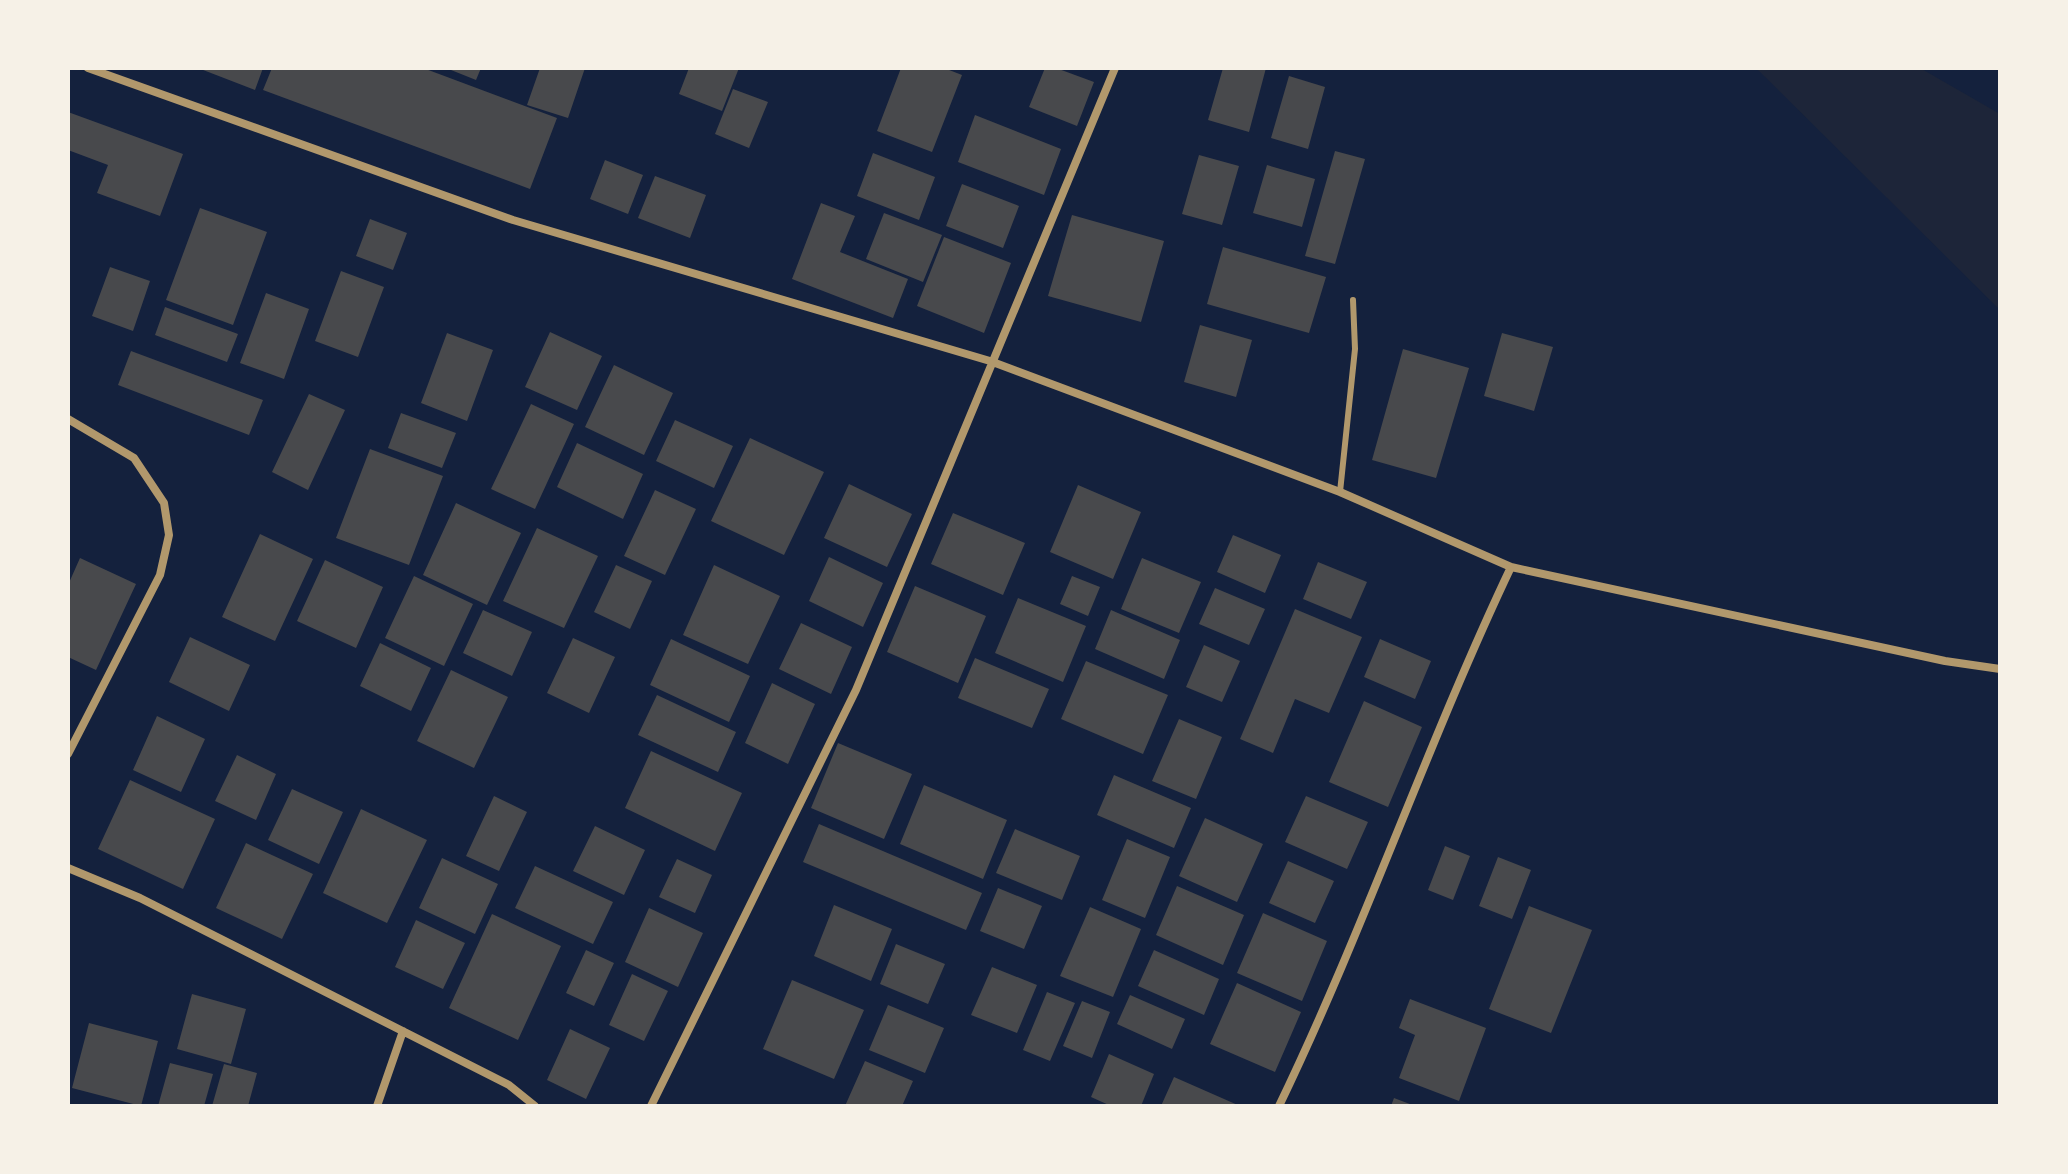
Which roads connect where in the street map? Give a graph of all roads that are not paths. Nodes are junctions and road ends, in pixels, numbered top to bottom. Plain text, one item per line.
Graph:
1 (88, 68) edge
2 (1115, 68) edge
3 (1353, 300) dead end
4 (990, 361) junction
5 (68, 419) edge
6 (1340, 492) junction
7 (1511, 567) junction
8 (2000, 669) edge
9 (68, 754) edge
10 (68, 868) edge
11 (403, 1031) junction
12 (377, 1106) edge
13 (535, 1106) edge
14 (651, 1106) edge
15 (1279, 1106) edge

1 - 4 street
2 - 4 street
3 - 6 lane
4 - 6 street
4 - 14 street
5 - 9 street
6 - 7 street
7 - 8 street
7 - 15 street
10 - 11 street
11 - 12 street
11 - 13 street

